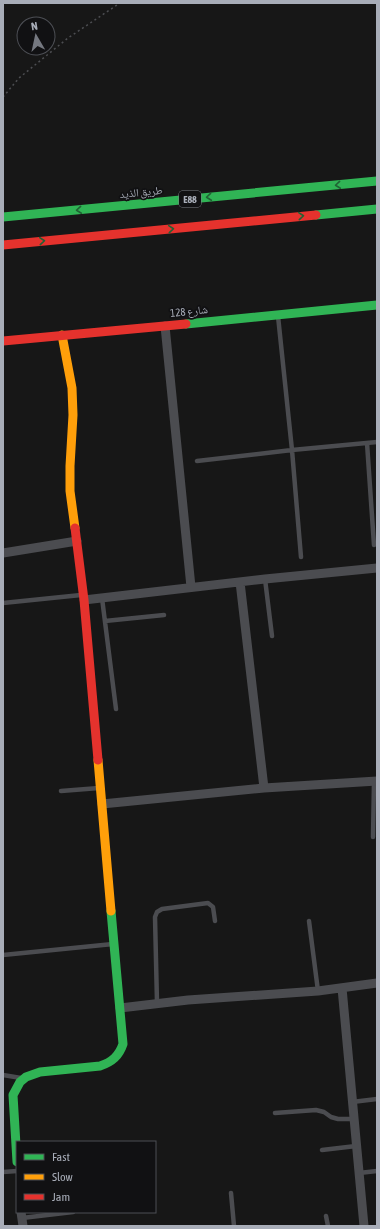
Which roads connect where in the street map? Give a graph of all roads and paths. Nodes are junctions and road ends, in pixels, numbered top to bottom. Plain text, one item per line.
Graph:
1 (120, 3) edge
2 (3, 97) edge
3 (377, 181) edge
4 (377, 209) edge
5 (3, 217) edge
6 (3, 245) edge
7 (377, 305) edge
8 (277, 314) junction
9 (165, 326) junction
10 (62, 335) junction
11 (3, 341) edge
12 (377, 442) edge
13 (367, 443) junction
14 (292, 450) junction
15 (197, 461) dead end
16 (77, 541) junction
17 (374, 545) dead end
18 (3, 553) edge
19 (301, 557) dead end
20 (377, 568) edge
21 (265, 579) junction
22 (240, 582) junction
23 (191, 587) junction
24 (83, 597) junction
25 (102, 598) junction
26 (3, 603) edge
27 (164, 615) dead end
28 (105, 621) junction
29 (272, 636) dead end
30 (116, 709) dead end
31 (376, 782) edge
32 (101, 787) junction
33 (264, 788) junction
34 (61, 791) dead end
35 (102, 804) junction
36 (373, 837) dead end
37 (215, 920) dead end
38 (309, 921) dead end
39 (115, 943) junction
40 (3, 955) edge
41 (377, 982) edge
42 (342, 988) junction
43 (318, 991) junction
44 (157, 1003) junction
45 (120, 1008) junction
46 (3, 1076) edge
47 (22, 1079) junction
48 (377, 1099) edge
49 (352, 1102) junction
50 (275, 1113) dead end
51 (354, 1119) junction
52 (16, 1144) edge
53 (356, 1146) junction
54 (322, 1150) dead end
55 (16, 1171) edge
56 (3, 1172) edge
57 (377, 1172) edge
58 (359, 1173) junction
59 (231, 1193) dead end
60 (66, 1213) edge
61 (326, 1216) dead end
62 (22, 1219) edge
63 (234, 1226) edge
64 (328, 1226) edge
65 (364, 1226) edge

1 - 2 path
3 -> 5 main road, طريق الذيد / E88
6 -> 4 main road
7 - 8 main road, شارع 128
8 - 9 main road, شارع 128
8 - 14 lane
9 - 10 main road, شارع 128
9 - 23 street
10 - 11 main road, شارع 128
10 - 16 main road
12 - 13 lane
13 - 14 lane
13 - 17 lane
14 - 15 lane
14 - 19 lane
16 - 18 street
16 - 24 main road
20 - 21 street
21 - 22 street
21 - 29 lane
22 - 23 street
22 - 33 street
23 - 25 street
24 - 25 street
24 - 26 lane
24 - 32 main road
25 - 28 lane
27 - 28 lane
28 - 30 lane
31 - 33 street
31 - 36 lane
32 - 34 lane
32 - 35 main road
33 - 35 street
35 - 39 main road
37 - 44 lane
38 - 43 lane
39 - 40 lane
39 - 45 main road
41 - 42 street
42 - 43 street
42 - 49 street
43 - 44 street
44 - 45 street
45 - 47 main road
46 - 47 lane
47 - 52 main road
48 - 49 lane
49 - 51 street
50 - 51 lane
51 - 53 street
53 - 54 lane
53 - 58 street
55 - 56 lane
57 - 58 lane
58 - 65 street
59 - 63 lane
60 - 62 lane
61 - 64 lane

